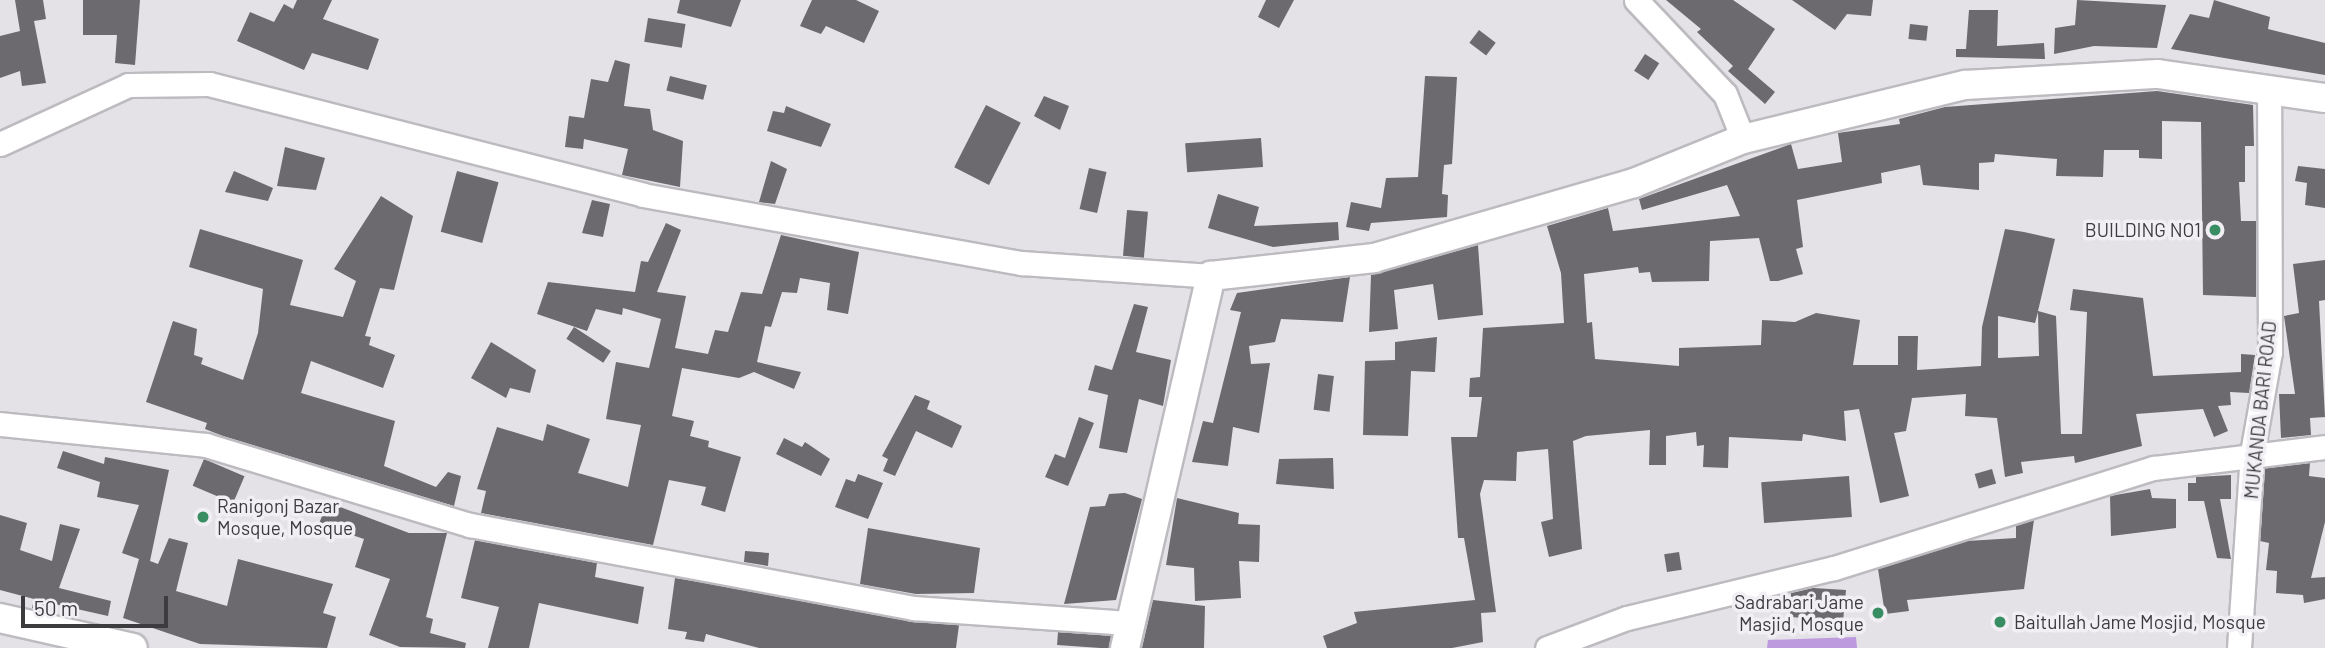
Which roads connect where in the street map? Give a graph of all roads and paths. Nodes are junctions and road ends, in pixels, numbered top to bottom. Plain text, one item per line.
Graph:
1 (1636, 0) edge
2 (2269, 88) junction
3 (2325, 98) edge
4 (1743, 139) junction
5 (0, 144) edge
6 (1211, 276) junction
7 (0, 424) edge
8 (2325, 447) edge
9 (2252, 453) junction
10 (0, 618) edge
11 (1128, 635) edge
12 (133, 648) edge
13 (1547, 648) edge
14 (2239, 648) edge

1 - 4 street
2 - 3 main road
2 - 4 main road
2 - 9 street, MUKANDA BARI ROAD
4 - 6 main road
5 - 6 street
6 - 11 main road
7 - 11 street
8 - 9 street
9 - 13 street
9 - 14 street, MUKANDA BARI ROAD
10 - 12 main road

